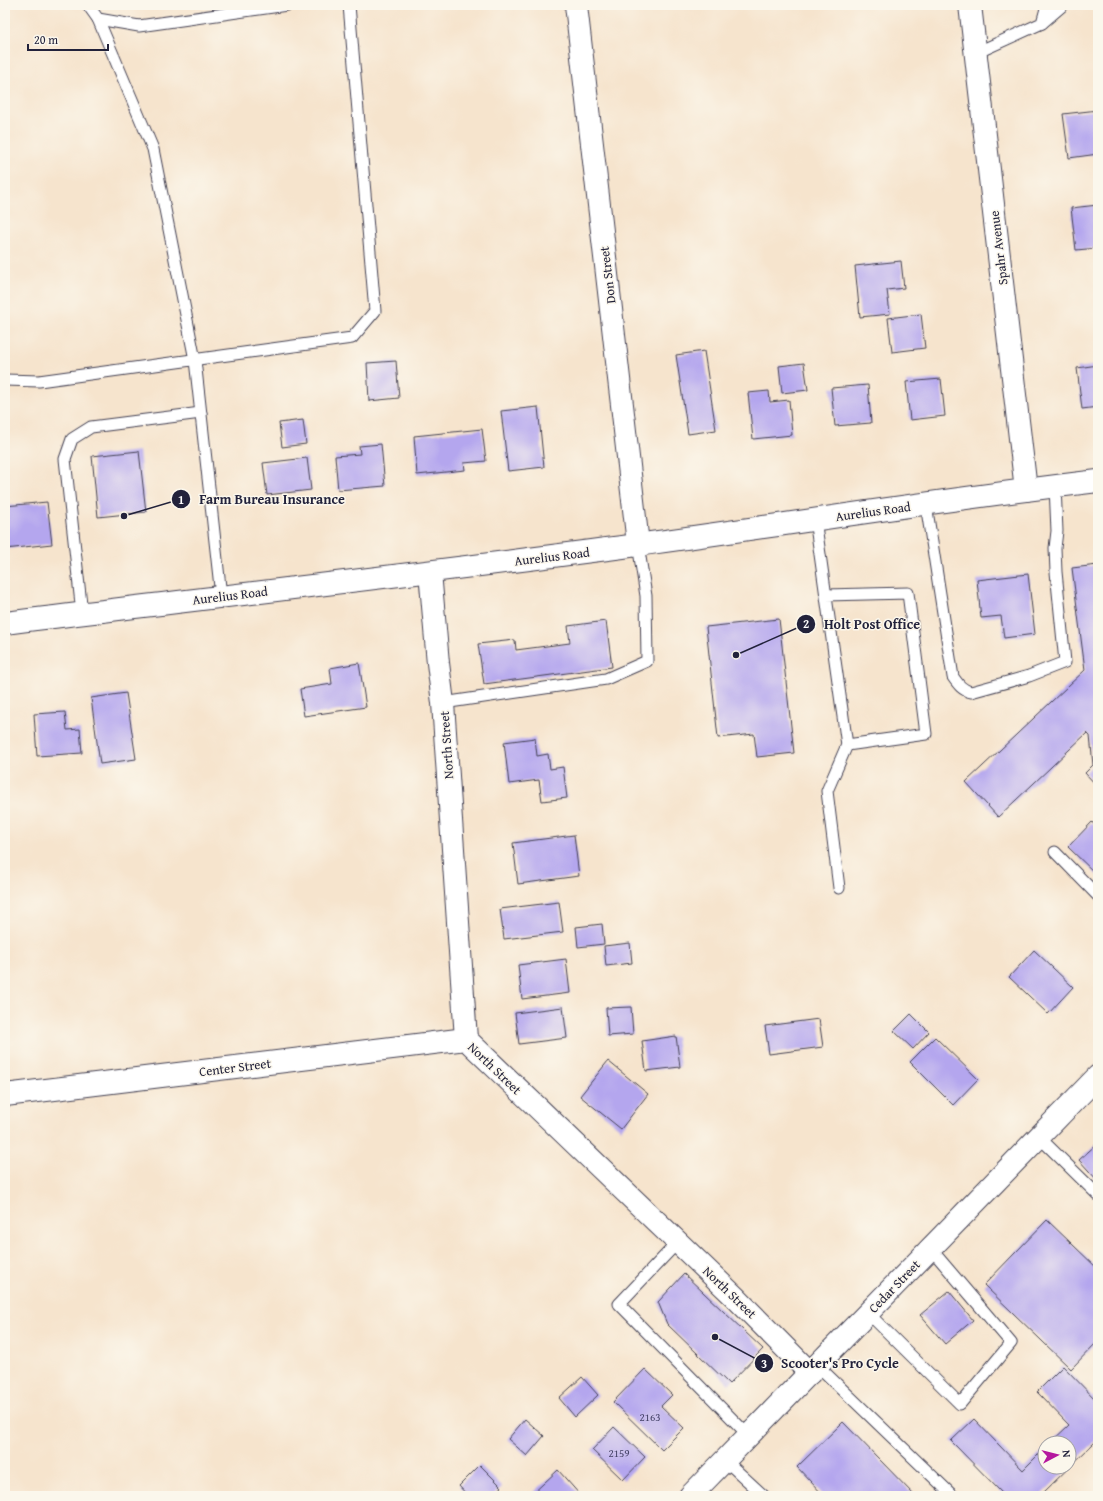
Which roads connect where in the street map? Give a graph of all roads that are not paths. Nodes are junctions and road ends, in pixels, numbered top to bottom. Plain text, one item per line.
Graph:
1 (88, 5) edge
2 (287, 5) edge
3 (349, 5) edge
4 (576, 5) edge
5 (970, 5) edge
6 (1047, 5) edge
7 (1063, 5) edge
8 (98, 19) junction
9 (1042, 23) junction
10 (976, 53) junction
11 (195, 360) junction
12 (5, 380) edge
13 (201, 413) junction
14 (1098, 481) edge
15 (1055, 486) junction
16 (1026, 490) junction
17 (926, 504) junction
18 (815, 520) junction
19 (638, 544) junction
20 (430, 572) junction
21 (826, 595) junction
22 (221, 596) junction
23 (82, 613) junction
24 (5, 623) edge
25 (443, 703) junction
26 (847, 745) junction
27 (1055, 852) dead end
28 (839, 888) dead end
29 (1098, 896) edge
30 (466, 1039) junction
31 (1098, 1076) edge
32 (5, 1095) edge
33 (1039, 1137) junction
34 (1098, 1195) edge
35 (678, 1242) junction
36 (931, 1249) junction
37 (868, 1313) junction
38 (814, 1369) junction
39 (749, 1436) junction
40 (725, 1460) junction
41 (690, 1496) edge
42 (764, 1496) edge
43 (952, 1496) edge

1 - 8 lane
2 - 8 lane
3 - 11 lane
4 - 19 street, Don Street
5 - 10 street, Spahr Avenue
6 - 9 lane
7 - 9 lane
8 - 11 lane
9 - 10 lane
10 - 16 street, Spahr Avenue
11 - 12 lane
11 - 13 lane
13 - 22 lane
13 - 23 lane
14 - 15 street, Aurelius Road
15 - 16 street, Aurelius Road
15 - 17 lane
16 - 17 street, Aurelius Road
17 - 18 street, Aurelius Road
18 - 19 street, Aurelius Road
18 - 21 lane
19 - 20 street, Aurelius Road
19 - 25 lane
20 - 22 street, Aurelius Road
20 - 25 street, North Street
21 - 26 lane
21 - 26 lane
22 - 23 street, Aurelius Road
23 - 24 street, Aurelius Road
25 - 30 street, North Street
26 - 28 lane
27 - 29 lane
30 - 32 street, Center Street
30 - 35 street, North Street
31 - 33 street, Cedar Street
33 - 34 lane
33 - 36 street, Cedar Street
35 - 38 street, North Street
35 - 39 lane
36 - 37 street, Cedar Street
36 - 37 lane
37 - 38 street, Cedar Street
38 - 39 street, Cedar Street
38 - 43 lane
39 - 40 street, Cedar Street
40 - 41 street, Cedar Street
40 - 42 lane

